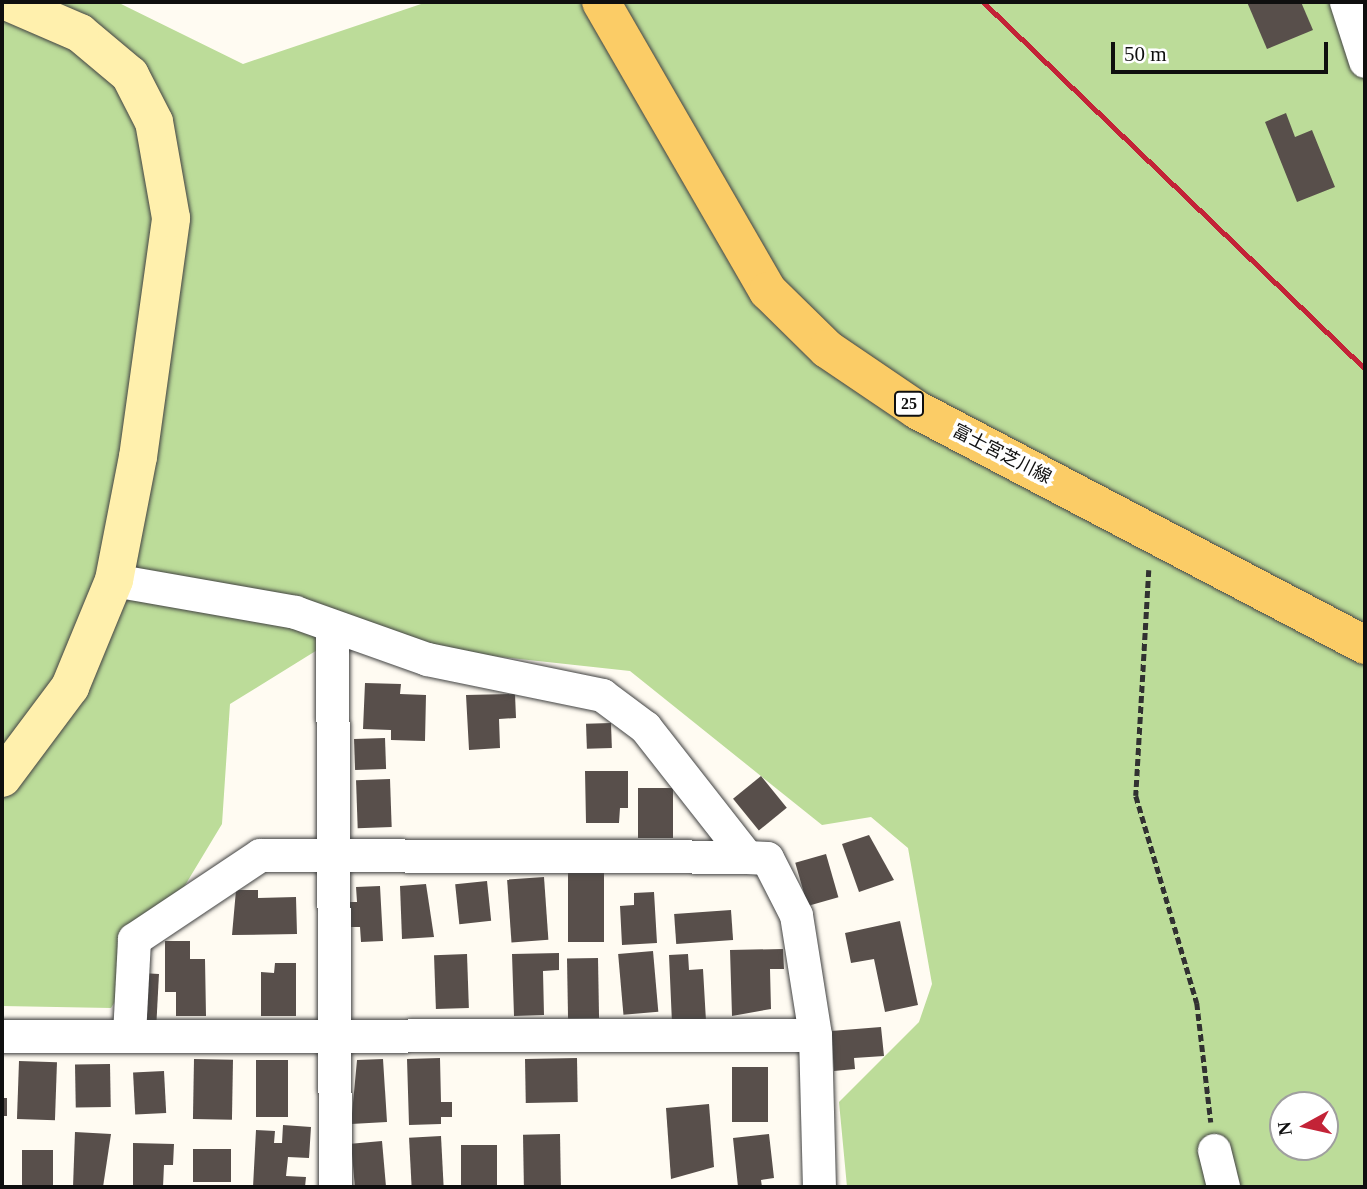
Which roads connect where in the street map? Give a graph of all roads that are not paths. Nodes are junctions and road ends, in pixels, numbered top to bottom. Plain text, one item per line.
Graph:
1 (8, 2) edge
2 (601, 2) edge
3 (1346, 2) edge
4 (1365, 61) edge
5 (114, 580) junction
6 (332, 628) junction
7 (1365, 645) edge
8 (2, 778) edge
9 (333, 855) junction
10 (747, 857) junction
11 (129, 1035) junction
12 (815, 1035) junction
13 (2, 1036) edge
14 (335, 1039) junction
15 (1214, 1150) road end
16 (335, 1187) edge
17 (819, 1187) edge
18 (1223, 1187) edge

1 - 5 street
2 - 7 main road, 富士宮芝川線 / 25
3 - 4 street
5 - 6 street
5 - 8 street
6 - 9 street
6 - 10 street
9 - 10 street
9 - 11 street
9 - 14 street
10 - 12 street
11 - 13 street
11 - 14 street
12 - 14 street
12 - 17 street
14 - 16 street
15 - 18 street

